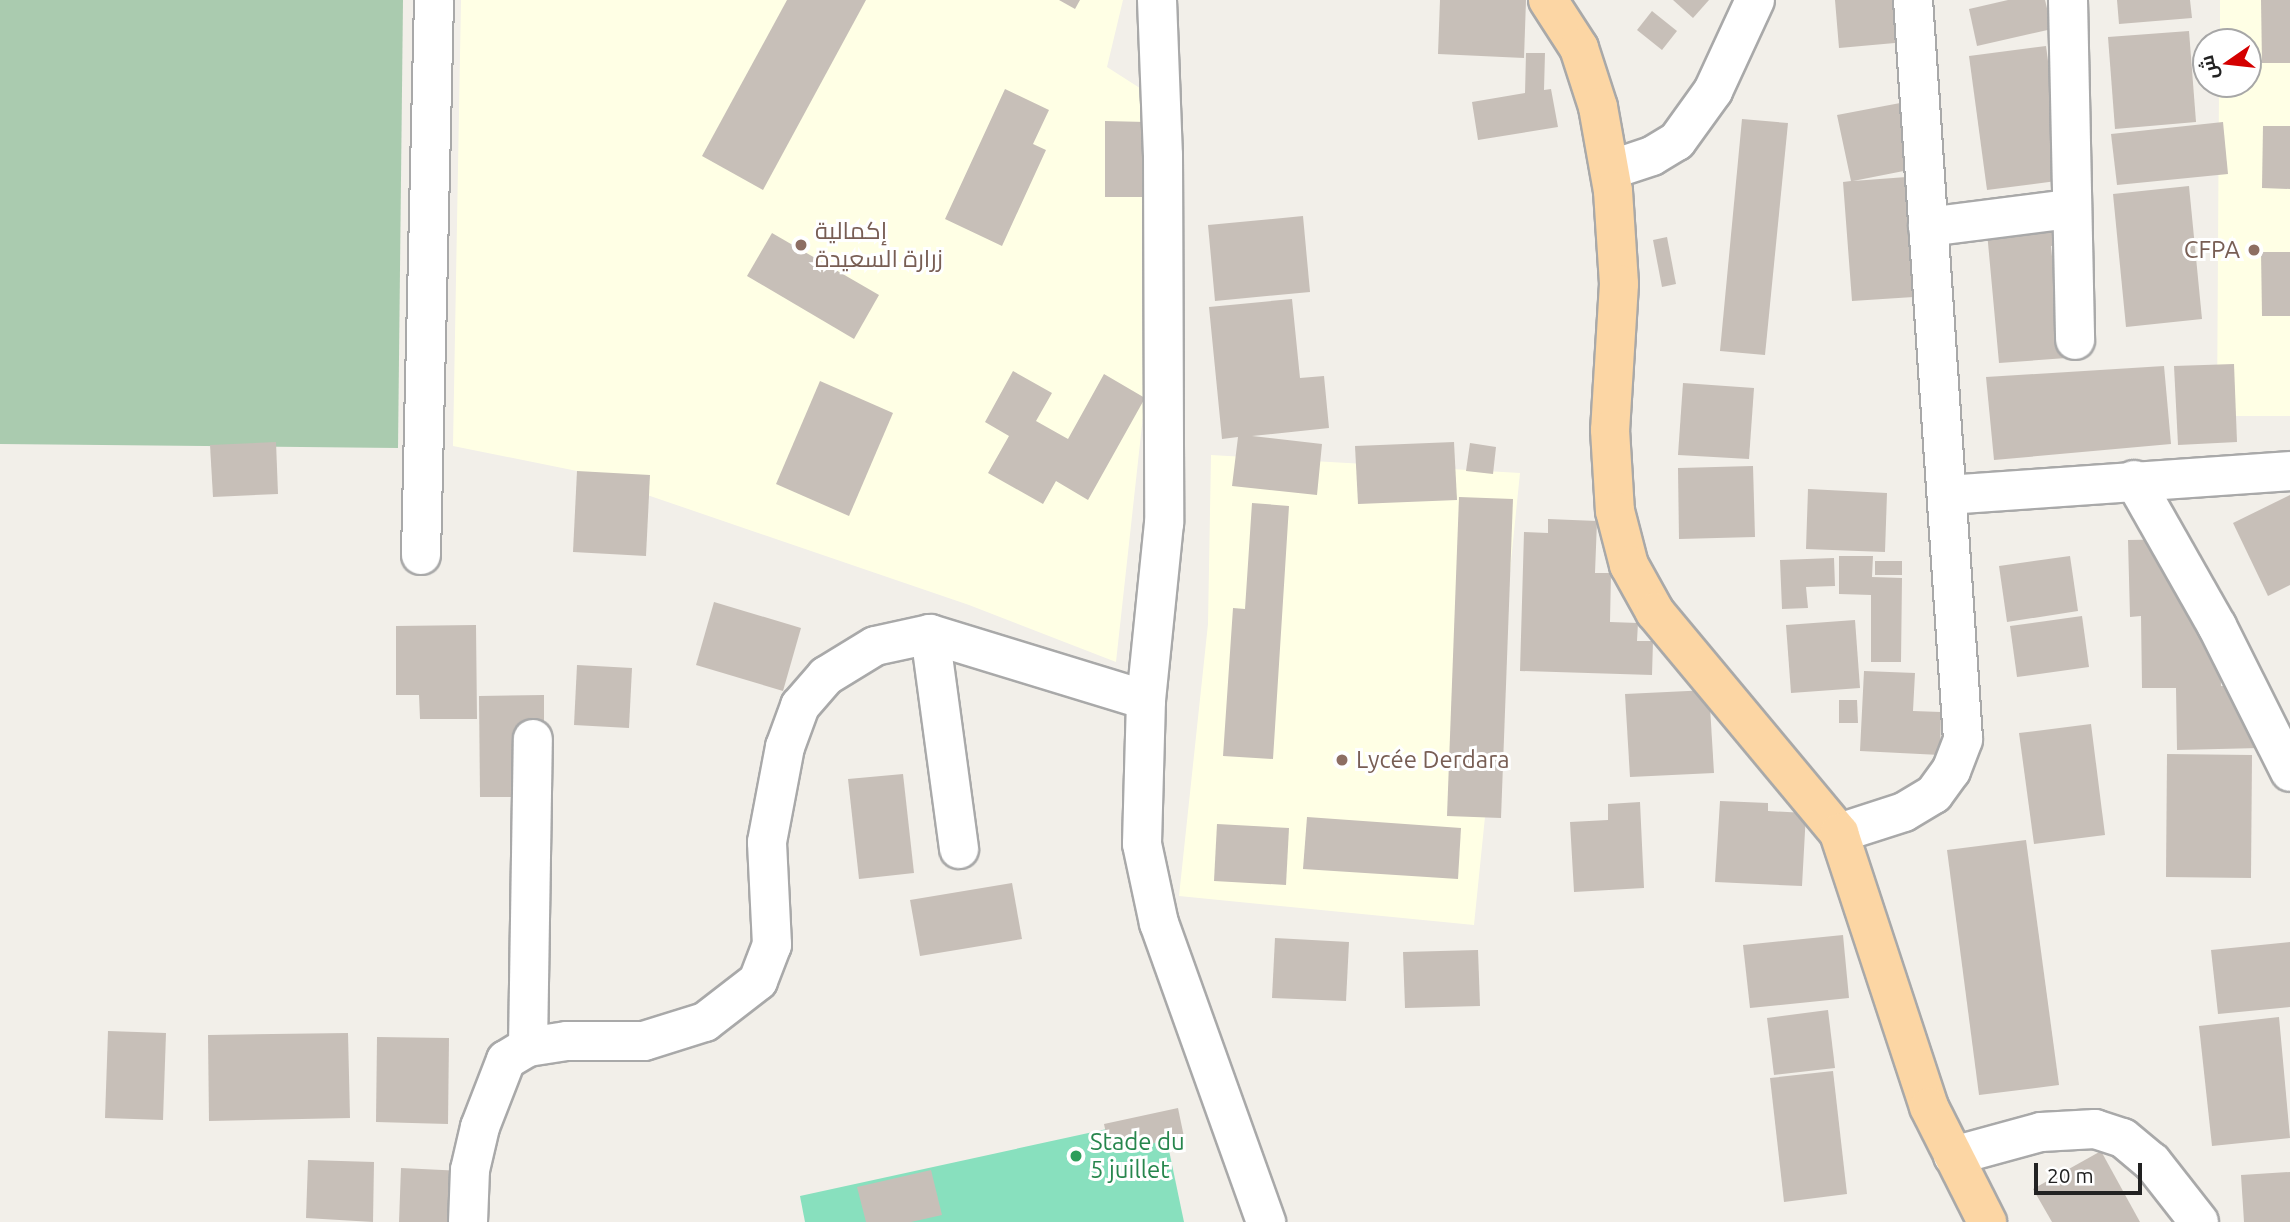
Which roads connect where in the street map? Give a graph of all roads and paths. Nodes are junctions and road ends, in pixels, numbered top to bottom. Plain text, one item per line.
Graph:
1 (434, 0) edge
2 (1157, 0) edge
3 (1549, 0) edge
4 (1755, 0) edge
5 (1913, 0) edge
6 (2068, 0) edge
7 (1610, 170) junction
8 (2069, 209) junction
9 (1928, 227) junction
10 (2075, 340) dead end
11 (2290, 471) edge
12 (2134, 480) junction
13 (1948, 495) junction
14 (421, 555) dead end
15 (930, 634) junction
16 (1146, 700) junction
17 (533, 739) dead end
18 (2290, 772) edge
19 (1839, 832) junction
20 (958, 849) dead end
21 (528, 1047) junction
22 (1953, 1156) junction
23 (468, 1222) edge
24 (1266, 1222) edge
25 (1987, 1222) edge
26 (2199, 1222) edge

1 - 14 street
2 - 16 street
3 - 7 main road
4 - 7 street
5 - 9 street
6 - 8 street
7 - 19 main road
8 - 9 street
8 - 10 street
9 - 13 street
11 - 12 street
12 - 13 street
12 - 18 street
13 - 19 street
15 - 16 street
15 - 20 street
15 - 21 street
16 - 24 street
17 - 21 street
19 - 22 main road
21 - 23 street
22 - 25 main road
22 - 26 street

